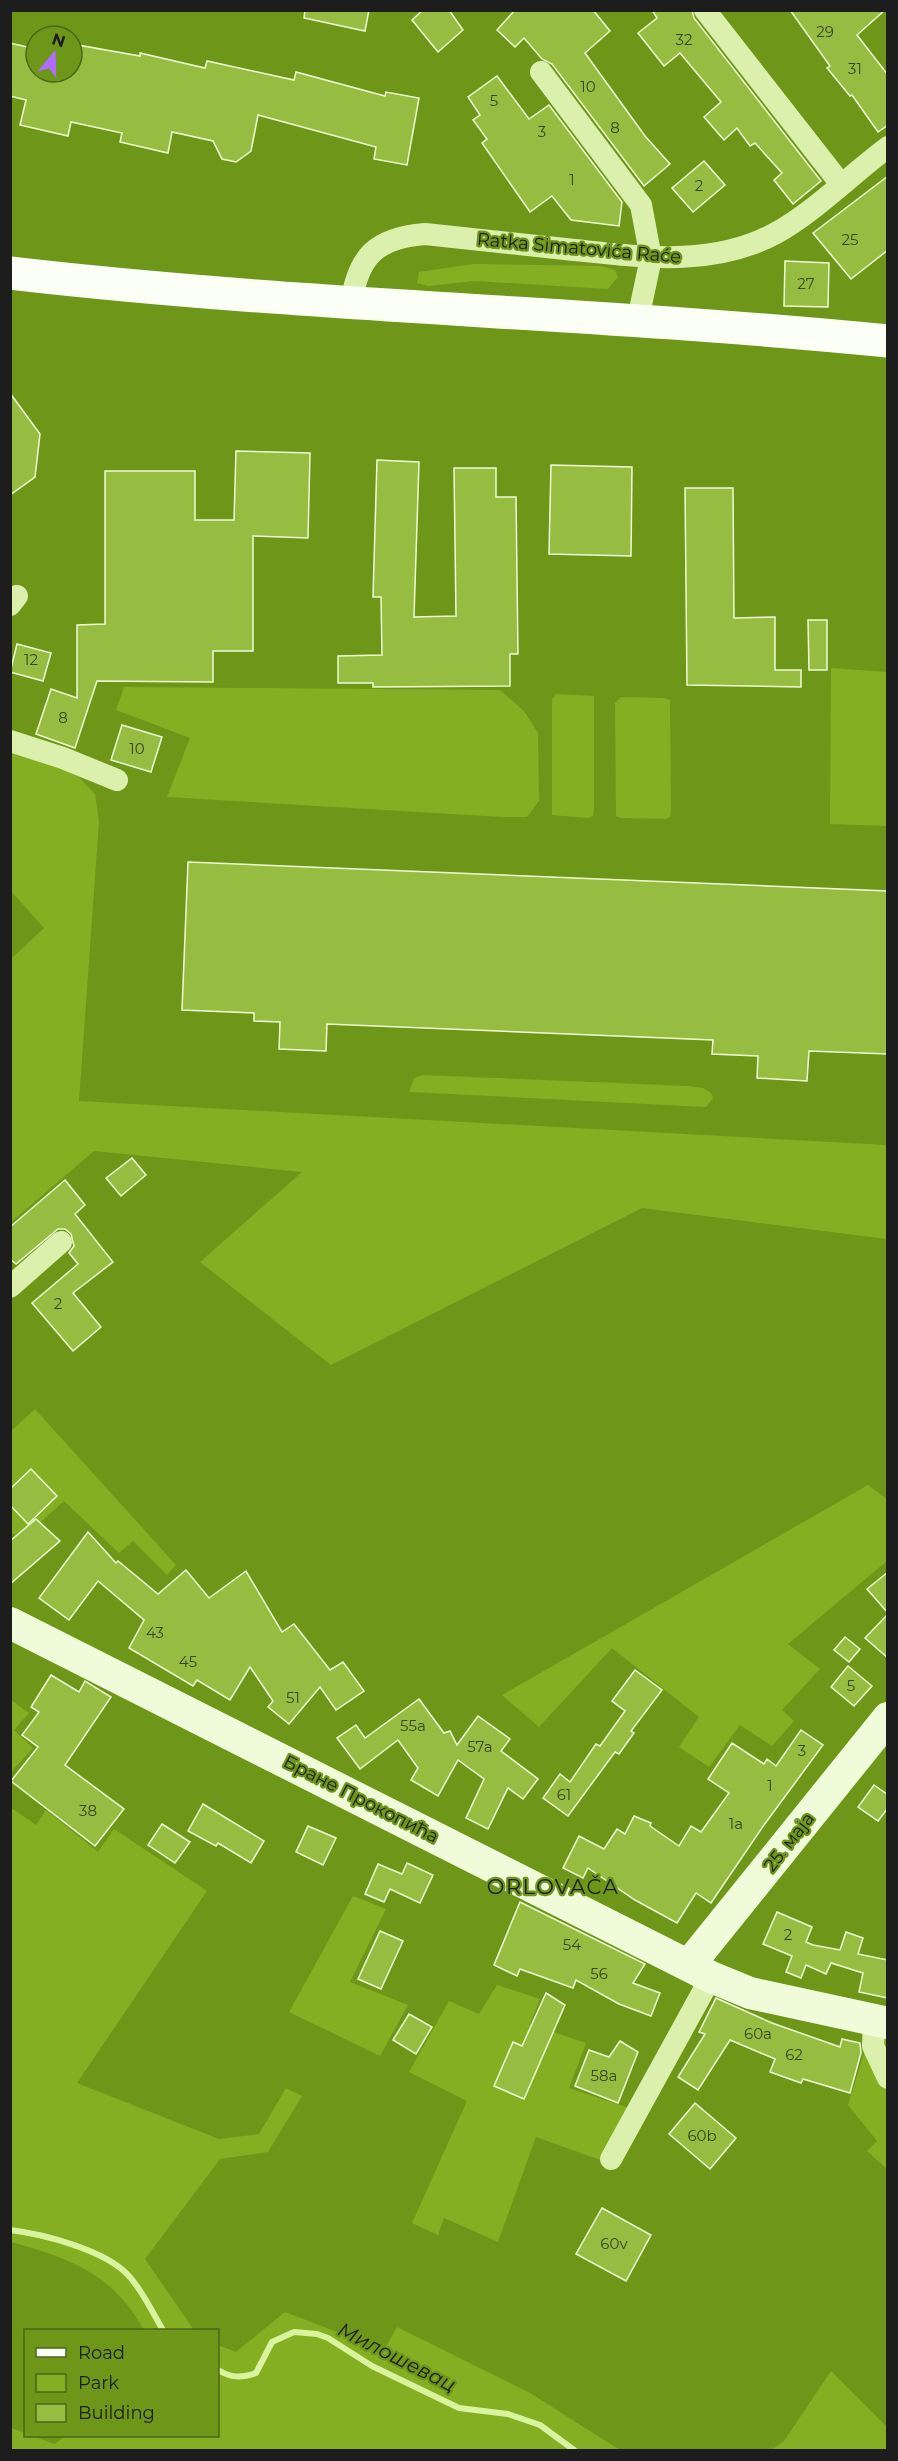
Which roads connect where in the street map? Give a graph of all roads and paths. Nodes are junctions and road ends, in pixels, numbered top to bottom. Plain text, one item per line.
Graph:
1 (705, 10) edge
2 (541, 72) dead end
3 (888, 147) edge
4 (840, 183) junction
5 (651, 258) junction
6 (10, 273) edge
7 (351, 304) junction
8 (638, 319) junction
9 (888, 340) edge
10 (10, 741) edge
11 (117, 780) dead end
12 (61, 1242) dead end
13 (10, 1287) edge
14 (10, 1623) edge
15 (888, 1718) edge
16 (700, 1971) junction
17 (881, 2021) edge
18 (888, 2078) edge
19 (611, 2159) dead end

1 - 4 street
2 - 5 street
3 - 4 street, Ratka Simatovića Raće
4 - 5 street, Ratka Simatovića Raće
5 - 7 street, Ratka Simatovića Raće
5 - 8 street
6 - 7 main road
7 - 8 main road
8 - 9 main road
10 - 11 street
12 - 13 street
14 - 16 street, Бране Прокопића
15 - 16 street, 25. маја
16 - 17 street, Бране Прокопића
16 - 19 street
17 - 18 street, Бране Прокопића

